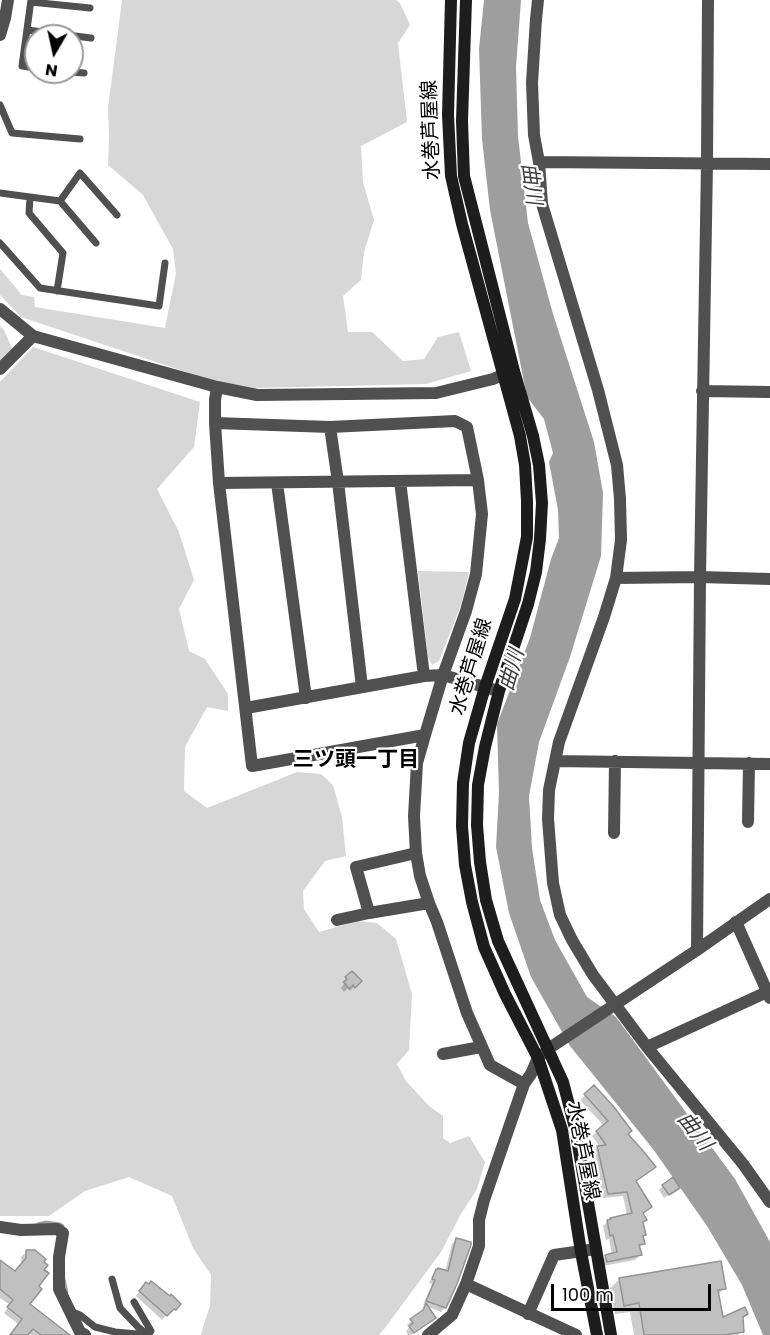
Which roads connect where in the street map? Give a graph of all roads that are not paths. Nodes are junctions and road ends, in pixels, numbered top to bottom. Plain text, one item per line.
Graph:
1 (8, 0) edge
2 (451, 0) edge
3 (466, 0) edge
4 (538, 0) edge
5 (708, 0) edge
6 (31, 1) edge
7 (90, 8) dead end
8 (28, 24) edge
9 (0, 35) edge
10 (84, 37) edge
11 (91, 38) dead end
12 (24, 52) edge
13 (24, 66) edge
14 (0, 105) edge
15 (80, 139) dead end
16 (539, 162) junction
17 (707, 163) junction
18 (770, 164) edge
19 (0, 193) edge
20 (30, 197) junction
21 (60, 201) junction
22 (117, 215) dead end
23 (0, 243) edge
24 (96, 243) dead end
25 (165, 263) dead end
26 (57, 291) junction
27 (0, 309) edge
28 (33, 336) junction
29 (0, 369) edge
30 (509, 373) junction
31 (217, 387) junction
32 (702, 391) junction
33 (770, 392) edge
34 (215, 423) junction
35 (330, 427) junction
36 (478, 480) junction
37 (400, 481) junction
38 (338, 482) junction
39 (219, 483) junction
40 (277, 483) junction
41 (700, 577) junction
42 (616, 578) junction
43 (770, 579) edge
44 (442, 675) junction
45 (424, 676) junction
46 (363, 687) junction
47 (485, 687) junction
48 (499, 691) junction
49 (306, 698) junction
50 (246, 708) junction
51 (425, 735) junction
52 (555, 761) junction
53 (615, 761) junction
54 (698, 763) junction
55 (749, 764) junction
56 (770, 764) edge
57 (748, 822) dead end
58 (614, 833) dead end
59 (416, 853) junction
60 (770, 899) edge
61 (429, 903) junction
62 (369, 913) junction
63 (337, 920) dead end
64 (736, 922) junction
65 (697, 950) junction
66 (768, 988) edge
67 (613, 1006) junction
68 (554, 1045) junction
69 (481, 1047) junction
70 (647, 1047) junction
71 (443, 1054) dead end
72 (538, 1058) junction
73 (524, 1084) junction
74 (770, 1202) edge
75 (0, 1227) edge
76 (596, 1249) junction
77 (581, 1252) junction
78 (112, 1279) dead end
79 (466, 1284) junction
80 (134, 1302) dead end
81 (69, 1310) junction
82 (528, 1314) junction
83 (81, 1334) edge
84 (431, 1334) edge
85 (148, 1335) edge
86 (576, 1335) edge
87 (597, 1335) edge
88 (611, 1335) edge

1 - 9 street
2 - 30 main road, 水巻芦屋線
3 - 30 main road, 水巻芦屋線
4 - 16 street
5 - 17 street
6 - 7 lane
6 - 8 lane
10 - 11 lane
12 - 13 lane
14 - 15 lane
16 - 17 street
16 - 42 street
17 - 18 street
17 - 32 street
19 - 20 lane
20 - 21 lane
20 - 26 lane
21 - 22 lane
21 - 24 lane
23 - 26 lane
25 - 26 lane
27 - 28 street
28 - 29 street
28 - 31 street
30 - 31 street
30 - 47 main road, 水巻芦屋線
30 - 48 main road, 水巻芦屋線
31 - 34 street
32 - 33 street
32 - 41 street
34 - 35 street
34 - 39 street
35 - 36 street
35 - 38 street
36 - 37 street
36 - 44 street
37 - 38 street
37 - 45 street
38 - 40 street
38 - 46 street
39 - 40 street
39 - 50 street
40 - 49 street
41 - 42 street
41 - 43 street
41 - 54 street
42 - 52 street
44 - 45 street
44 - 47 street
44 - 51 street
45 - 46 street
46 - 49 street
47 - 48 street
47 - 72 main road, 水巻芦屋線
48 - 68 main road, 水巻芦屋線
49 - 50 street
50 - 51 street
51 - 59 street
52 - 53 street
52 - 67 street
53 - 54 street
53 - 58 street
54 - 55 street
54 - 65 street
55 - 56 street
55 - 57 street
59 - 61 street
59 - 62 street
60 - 64 street
61 - 62 street
61 - 69 street
62 - 63 street
64 - 65 street
64 - 66 street
65 - 67 street
66 - 70 street
67 - 68 street
67 - 70 street
68 - 72 street
68 - 76 main road, 水巻芦屋線
69 - 71 street
69 - 73 street
70 - 74 street
72 - 73 street
72 - 77 main road, 水巻芦屋線
73 - 79 street
75 - 81 street
76 - 77 street
76 - 88 main road, 水巻芦屋線
77 - 82 street
77 - 87 main road, 水巻芦屋線
78 - 85 lane
79 - 82 street
79 - 84 street
80 - 85 lane
81 - 83 street
81 - 85 lane
82 - 86 street

